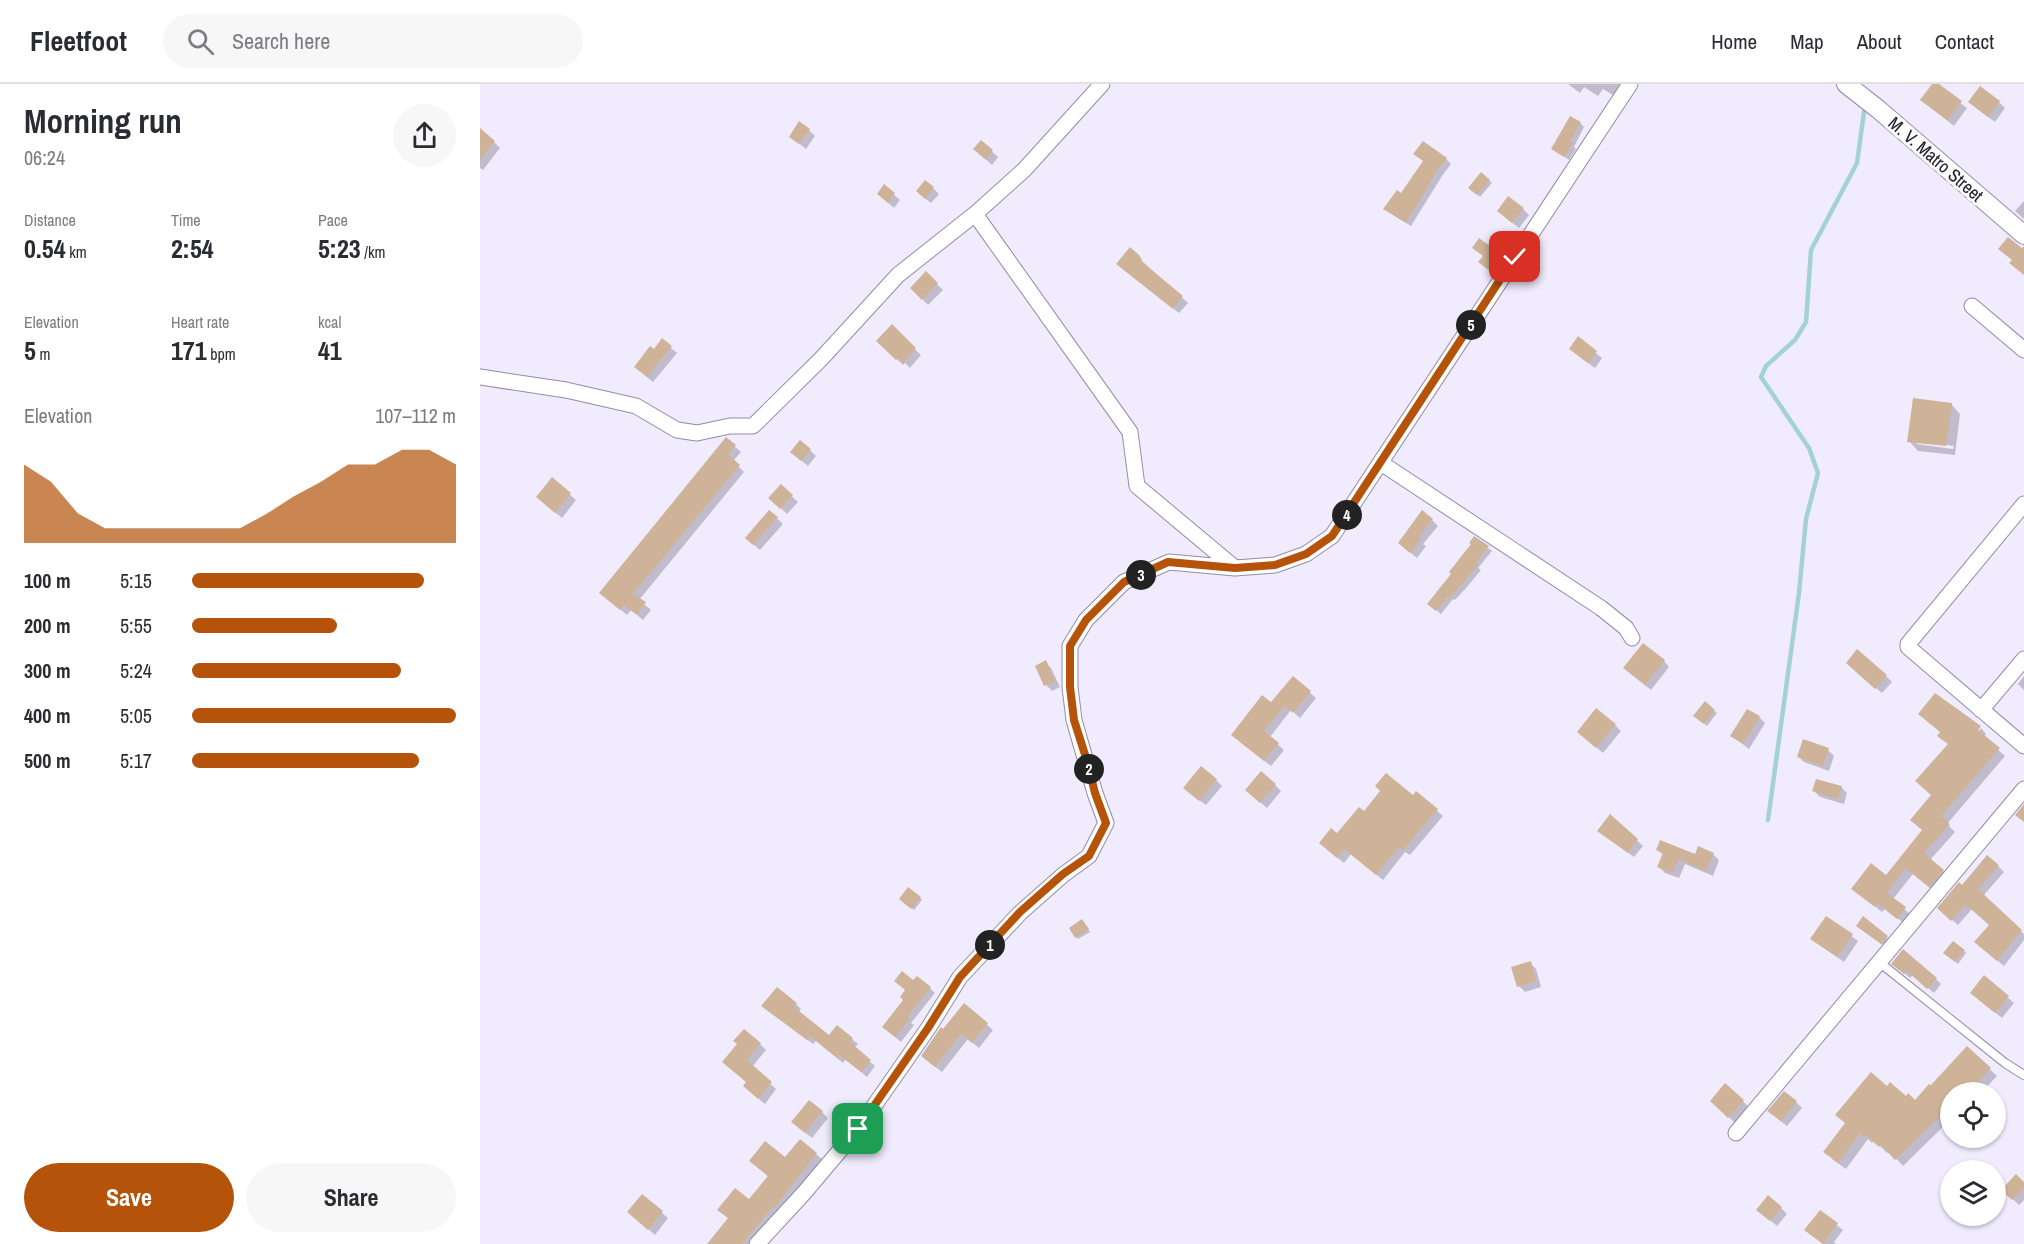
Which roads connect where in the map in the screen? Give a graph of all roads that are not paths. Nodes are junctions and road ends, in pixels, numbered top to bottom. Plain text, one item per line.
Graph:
1 (1102, 84) edge
2 (1630, 84) edge
3 (1854, 89) edge
4 (975, 214) junction
5 (2024, 235) edge
6 (1972, 306) dead end
7 (2024, 350) edge
8 (480, 377) edge
9 (1381, 463) junction
10 (2024, 504) edge
11 (1235, 568) junction
12 (1632, 638) dead end
13 (2024, 658) edge
14 (1981, 710) junction
15 (2024, 746) edge
16 (2024, 789) edge
17 (1879, 962) junction
18 (2024, 1075) edge
19 (1736, 1133) dead end
20 (758, 1244) edge

1 - 4 street
2 - 9 street
3 - 5 street, M. V. Matro Street
4 - 8 street
4 - 11 street
6 - 7 street
9 - 11 street
9 - 12 street
10 - 14 street
11 - 20 street
13 - 14 street
14 - 15 street
16 - 17 street
17 - 18 lane
17 - 19 street

